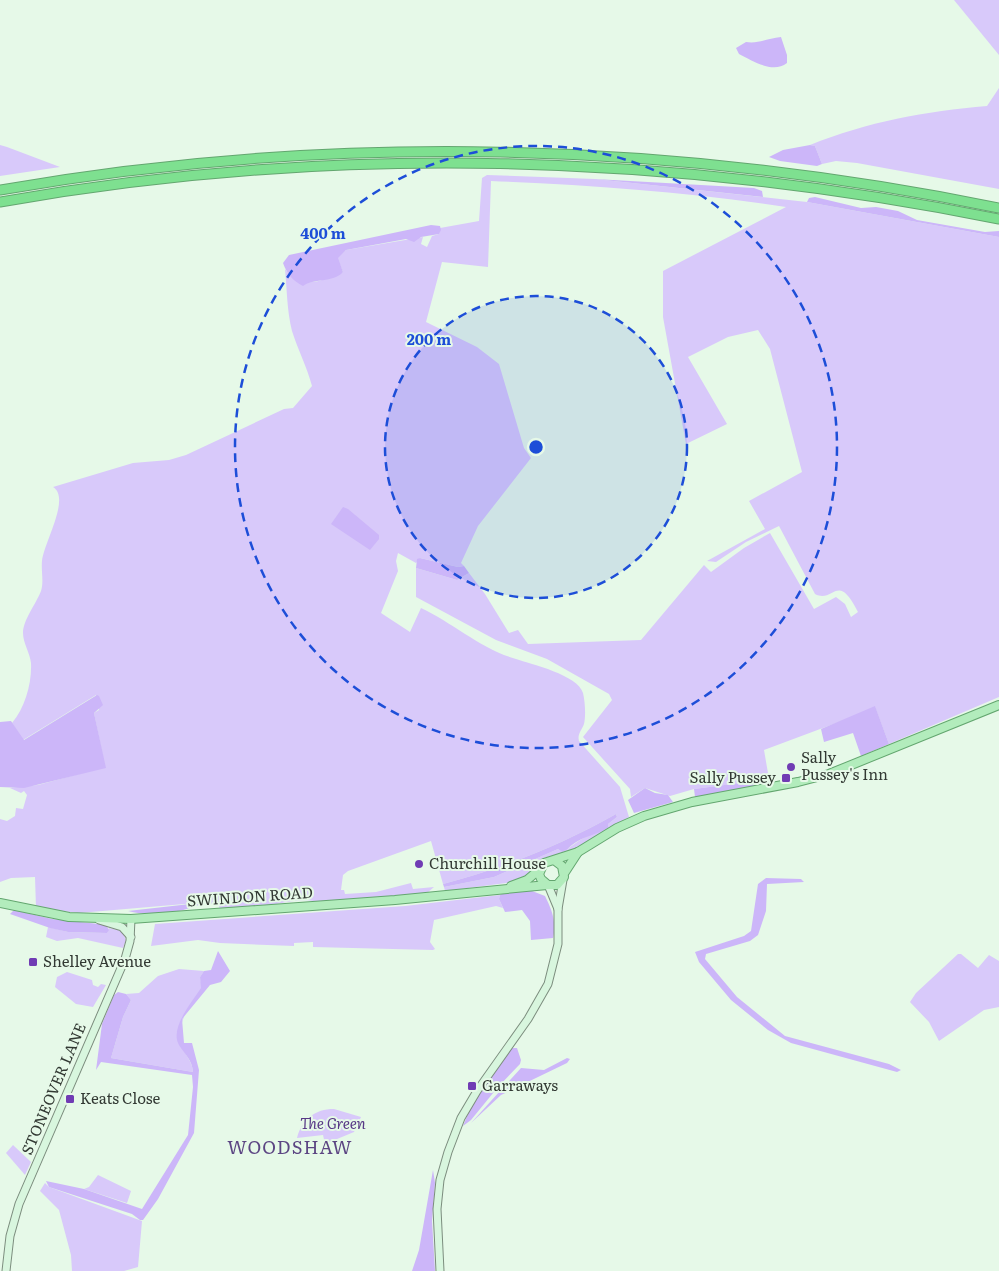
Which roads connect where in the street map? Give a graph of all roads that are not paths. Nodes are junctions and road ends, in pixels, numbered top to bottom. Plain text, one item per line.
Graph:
1 (0, 190) edge
2 (0, 202) edge
3 (999, 208) edge
4 (999, 219) edge
5 (999, 705) edge
6 (578, 852) junction
7 (554, 860) junction
8 (540, 869) junction
9 (564, 876) junction
10 (547, 885) junction
11 (504, 888) junction
12 (0, 902) edge
13 (558, 909) junction
14 (98, 919) junction
15 (131, 920) junction
16 (130, 937) junction
17 (441, 1270) edge
18 (6, 1271) edge

1 - 3 highway
2 - 4 highway
5 - 6 main road
6 - 7 main road
6 - 9 main road
7 - 8 main road
7 - 9 main road
8 - 10 main road
8 - 11 main road, SWINDON ROAD
9 - 10 main road
9 - 13 street
10 - 11 main road, SWINDON ROAD
10 - 13 street
11 - 15 main road, SWINDON ROAD
12 - 14 main road, SWINDON ROAD
13 - 17 street
14 - 15 main road, SWINDON ROAD
14 - 16 street
15 - 16 street, STONEOVER LANE
16 - 18 street, STONEOVER LANE

